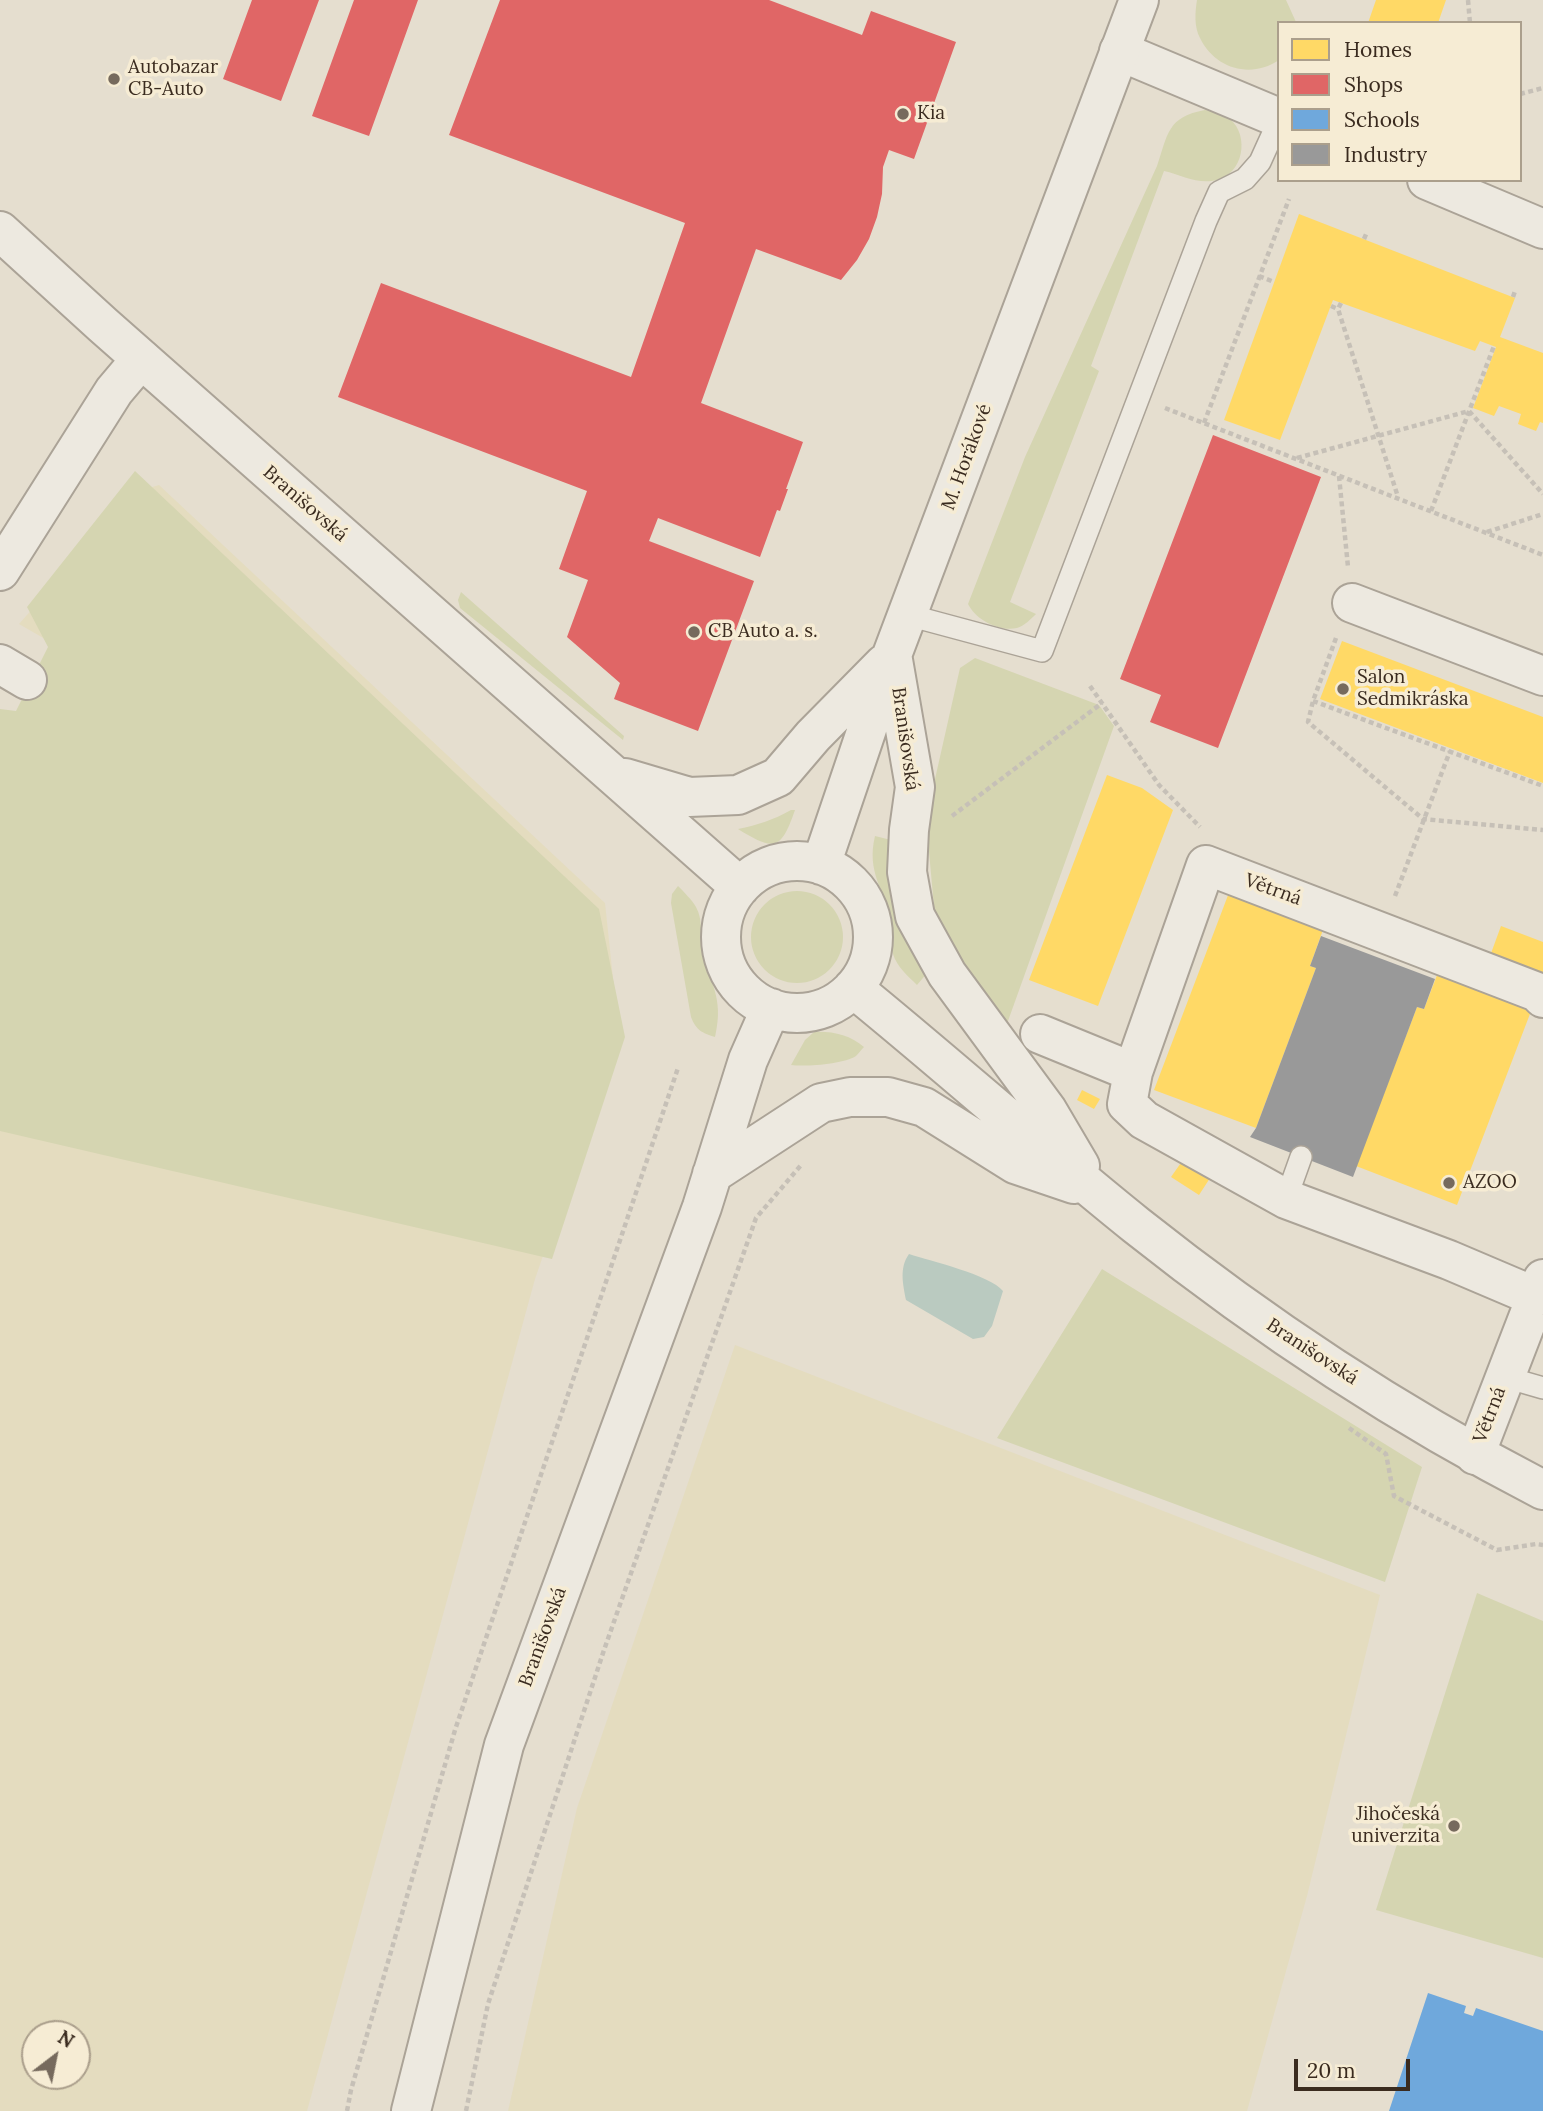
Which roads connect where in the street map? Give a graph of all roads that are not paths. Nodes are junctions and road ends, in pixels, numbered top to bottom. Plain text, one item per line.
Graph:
1 (1139, 0) edge
2 (1119, 51) junction
3 (1277, 118) edge
4 (1277, 124) edge
5 (1432, 182) edge
6 (1543, 229) edge
7 (0, 231) edge
8 (141, 359) junction
9 (0, 571) edge
10 (908, 615) junction
11 (1345, 618) road end
12 (892, 655) junction
13 (1543, 676) edge
14 (613, 775) junction
15 (821, 865) junction
16 (740, 887) junction
17 (853, 988) junction
18 (1543, 998) edge
19 (771, 1008) junction
20 (1040, 1034) dead end
21 (1133, 1072) junction
22 (1301, 1157) dead end
23 (712, 1174) junction
24 (1096, 1192) junction
25 (1286, 1199) junction
26 (1539, 1288) edge
27 (1505, 1377) junction
28 (1543, 1388) edge
29 (1475, 1455) junction
30 (1543, 1490) edge
31 (411, 2111) edge

1 - 2 street, M. Horákové
2 - 3 street
2 - 10 street, M. Horákové
4 - 10 lane
5 - 6 street
7 - 8 street, Branišovská
8 - 9 street
8 - 14 street, Branišovská
10 - 12 street, M. Horákové
11 - 13 street
12 - 14 street, Branišovská
12 - 15 street, M. Horákové
12 - 24 street, Branišovská
14 - 16 street, Branišovská
15 - 16 street
15 - 17 street
16 - 19 street
17 - 19 street
17 - 24 street, Branišovská
18 - 21 street, Větrná
19 - 23 street, Branišovská
20 - 21 street
21 - 25 street, Větrná
22 - 25 lane
23 - 24 street, Branišovská
23 - 31 street, Branišovská
24 - 29 street, Branišovská
25 - 26 street, Větrná
26 - 27 street, Větrná
27 - 28 lane
27 - 29 street, Větrná
29 - 30 street, Branišovská

